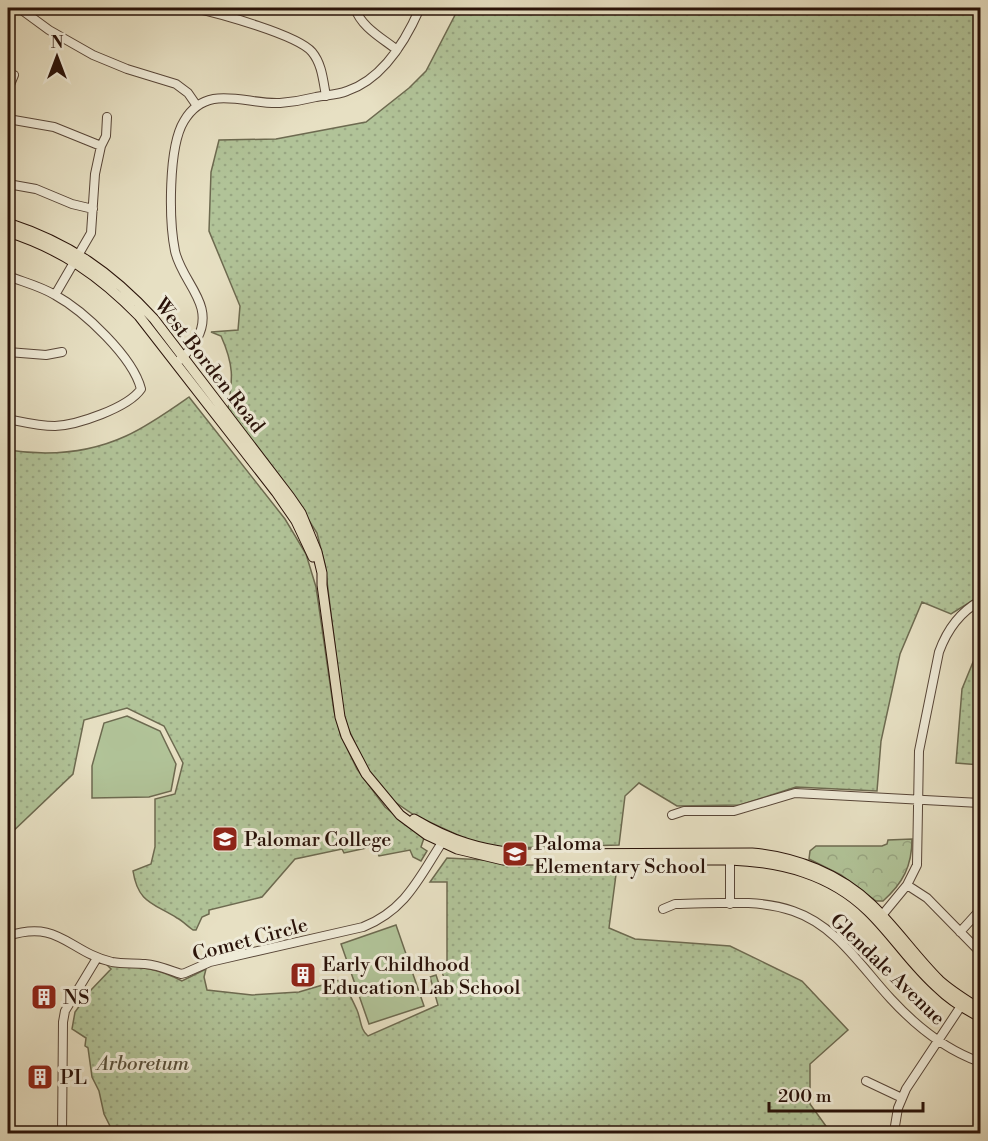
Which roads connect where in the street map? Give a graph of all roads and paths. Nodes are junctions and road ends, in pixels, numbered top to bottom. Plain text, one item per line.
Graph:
1 (19, 8) edge
2 (194, 8) edge
3 (355, 8) edge
4 (420, 8) edge
5 (222, 11) edge
6 (397, 50) junction
7 (14, 75) dead end
8 (326, 96) junction
9 (8, 103) edge
10 (197, 106) junction
11 (107, 117) dead end
12 (8, 119) edge
13 (101, 146) junction
14 (8, 184) edge
15 (93, 209) junction
16 (8, 223) edge
17 (8, 232) edge
18 (76, 257) junction
19 (8, 276) edge
20 (55, 295) junction
21 (8, 352) edge
22 (62, 352) dead end
23 (180, 360) junction
24 (8, 419) edge
25 (981, 602) edge
26 (919, 799) junction
27 (981, 802) edge
28 (672, 815) dead end
29 (444, 840) junction
30 (730, 856) junction
31 (907, 885) junction
32 (730, 903) junction
33 (663, 909) dead end
34 (981, 910) edge
35 (880, 918) junction
36 (960, 932) junction
37 (8, 936) edge
38 (981, 952) edge
39 (97, 958) junction
40 (963, 1003) junction
41 (981, 1009) edge
42 (981, 1017) edge
43 (939, 1040) junction
44 (981, 1062) edge
45 (866, 1081) dead end
46 (902, 1098) junction
47 (895, 1126) dead end
48 (62, 1134) edge

1 - 10 street
2 - 5 street
3 - 6 street
4 - 6 street
5 - 8 street
6 - 8 street
7 - 9 street
8 - 10 street
10 - 23 street
11 - 13 street
12 - 13 street
13 - 15 street
14 - 15 street
15 - 18 street
16 - 18 main road, West Borden Road
17 - 18 main road, West Borden Road
18 - 20 street
18 - 23 main road, West Borden Road
19 - 20 street
20 - 24 street
21 - 22 street
23 - 29 main road, West Borden Road
25 - 26 street
26 - 27 street
26 - 28 street
26 - 31 street
29 - 30 main road, West Borden Road
29 - 39 street, Comet Circle
30 - 32 street
30 - 35 main road, West Borden Road
31 - 35 street
31 - 36 street
32 - 33 street, Glendale Avenue
32 - 43 street, Glendale Avenue
34 - 36 street
35 - 40 main road, West Borden Road
36 - 38 street
37 - 39 street, Comet Circle
39 - 48 street
40 - 41 main road, West Borden Road
40 - 42 main road, West Borden Road
40 - 43 street
43 - 44 street, Glendale Avenue
43 - 46 street
45 - 46 street
46 - 47 street

